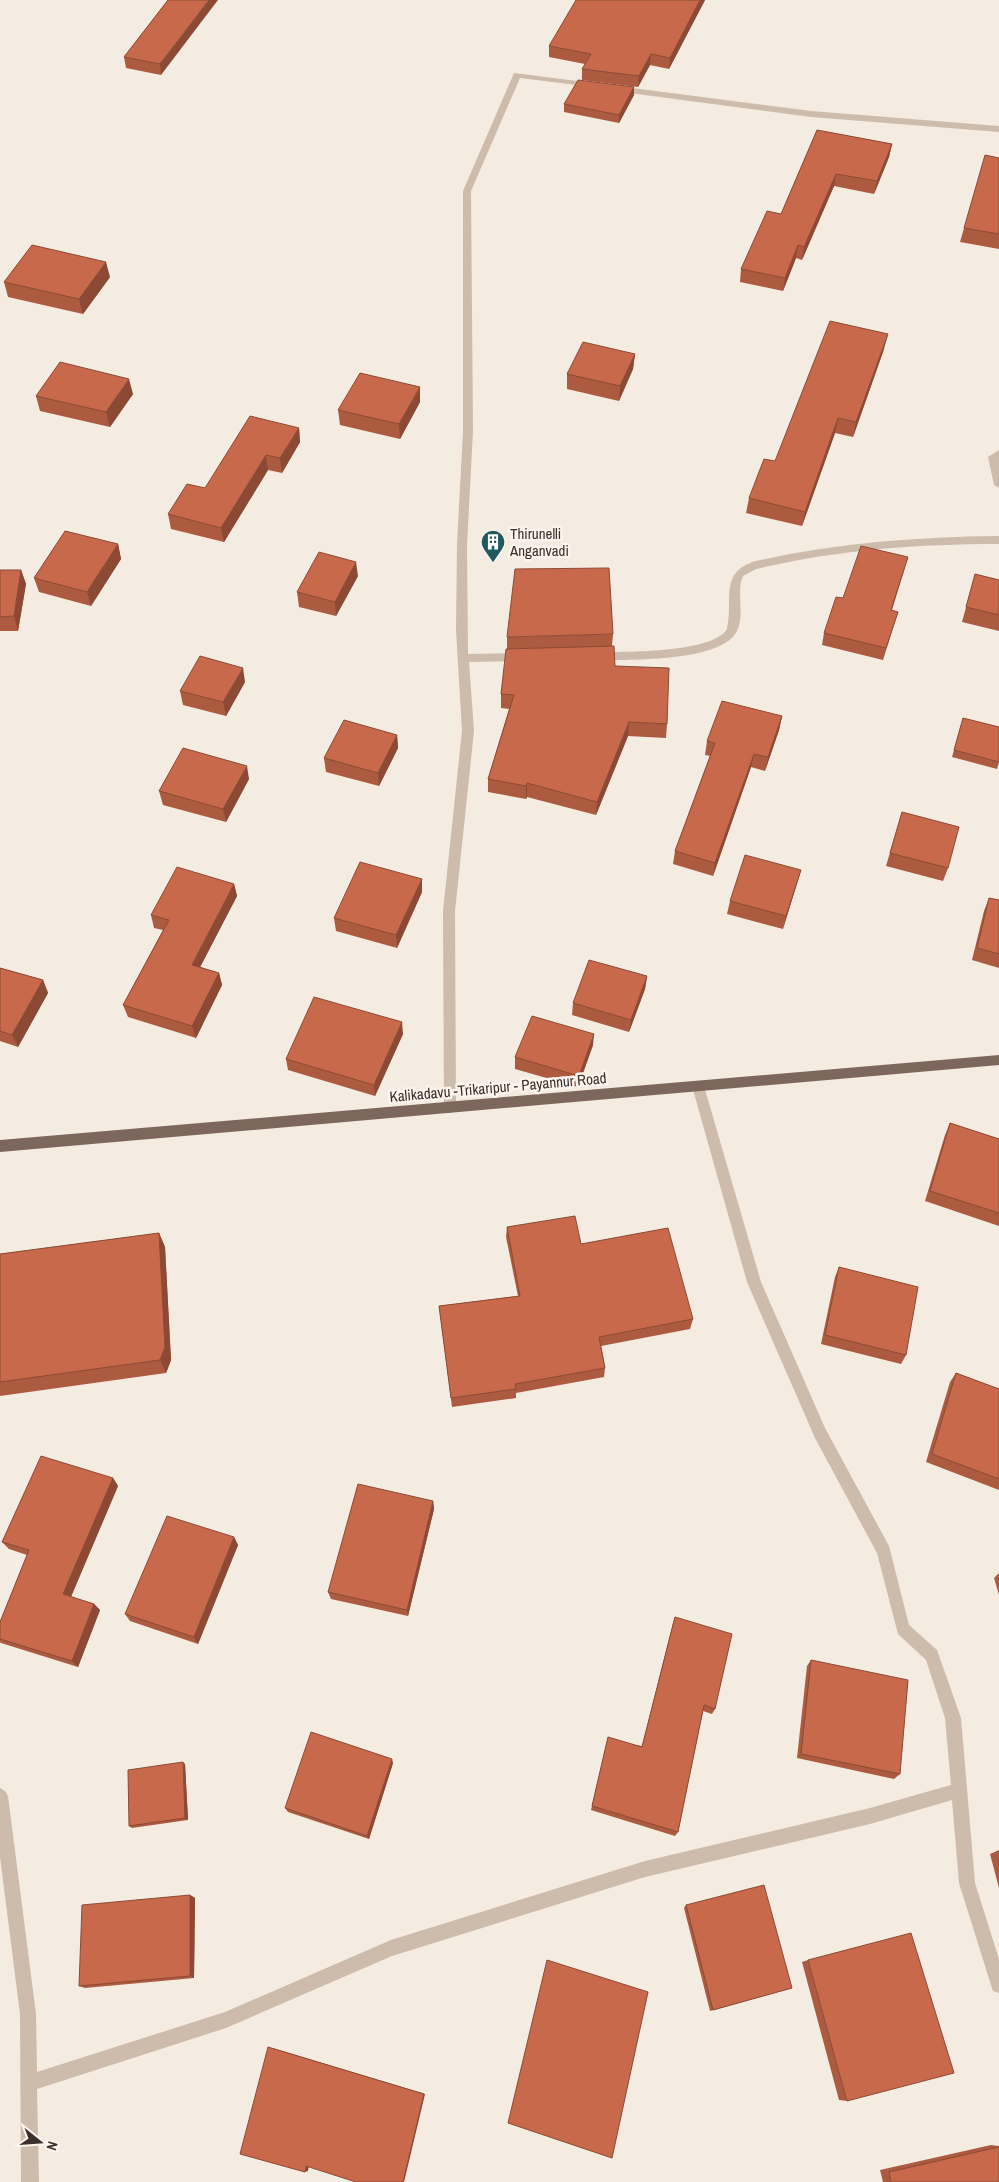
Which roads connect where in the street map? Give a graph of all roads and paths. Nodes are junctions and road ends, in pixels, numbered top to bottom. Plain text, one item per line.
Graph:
1 (999, 129) edge
2 (999, 452) edge
3 (999, 485) edge
4 (999, 540) edge
5 (592, 656) edge
6 (532, 657) edge
7 (463, 658) junction
8 (999, 1060) edge
9 (698, 1086) junction
10 (450, 1108) junction
11 (0, 1146) edge
12 (958, 1791) junction
13 (0, 1796) edge
14 (999, 1985) edge
15 (29, 2082) junction
16 (30, 2182) edge

1 - 7 street
2 - 3 street
4 - 5 street
6 - 7 street
7 - 10 street
8 - 9 main road, Kalikadavu -Trikaripur - Payannur Road
9 - 10 main road, Kalikadavu -Trikaripur - Payannur Road
9 - 12 street
10 - 11 main road, Kalikadavu -Trikaripur - Payannur Road
12 - 14 street
12 - 15 street
13 - 15 street
15 - 16 street

